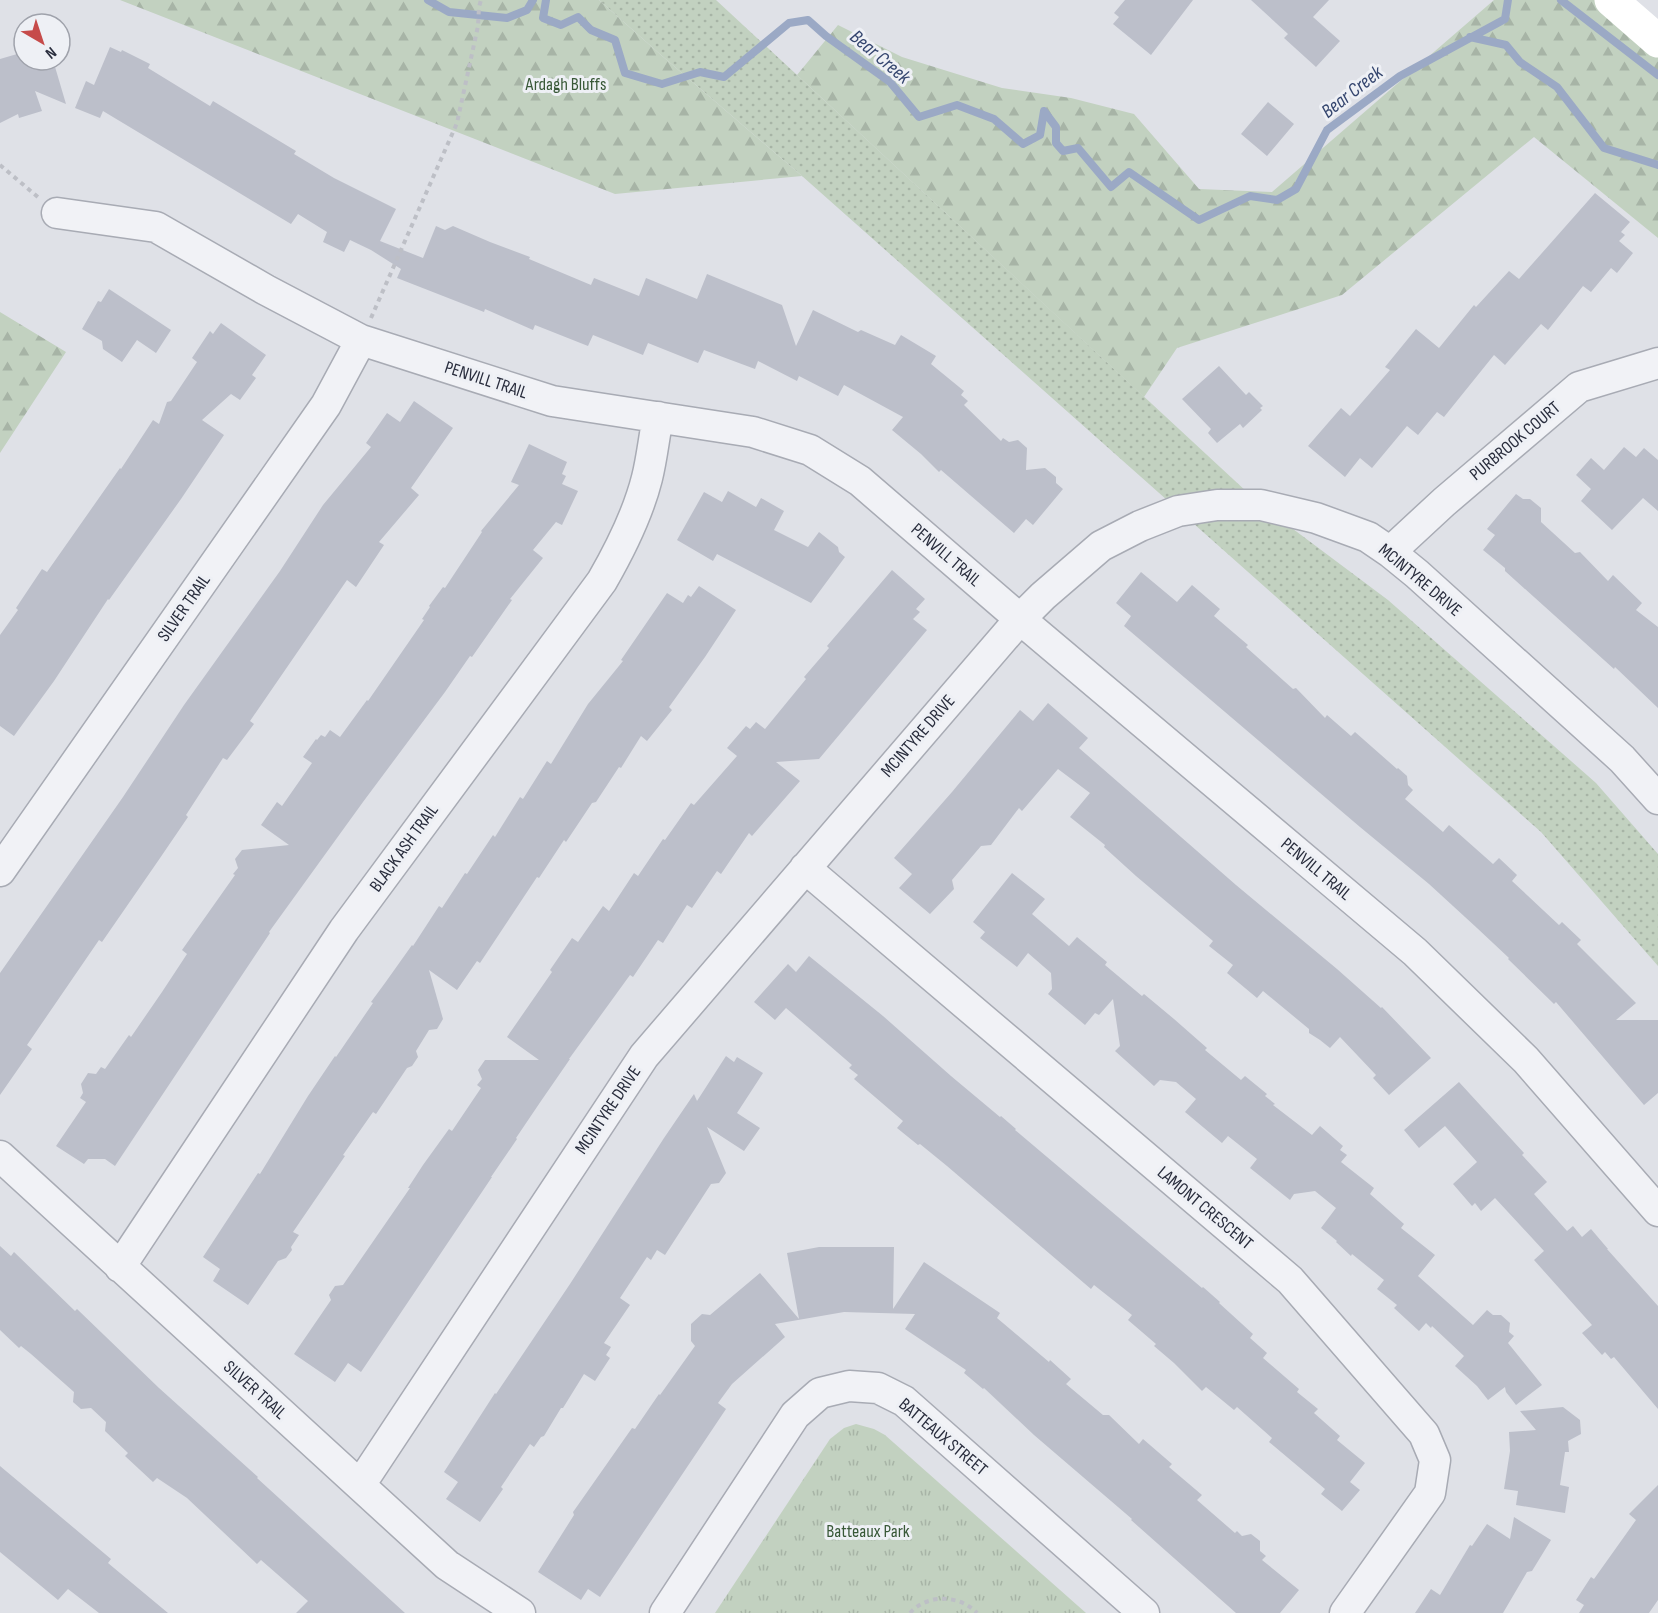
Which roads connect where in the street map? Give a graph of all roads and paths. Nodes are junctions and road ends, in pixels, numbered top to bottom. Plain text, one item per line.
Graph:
1 (481, 0) edge
2 (1611, 0) edge
3 (1658, 41) edge
4 (0, 165) edge
5 (57, 213) joint
6 (361, 340) junction
7 (1658, 363) edge
8 (658, 417) junction
9 (1390, 552) junction
10 (1020, 619) junction
11 (1658, 800) edge
12 (805, 868) junction
13 (0, 871) edge
14 (0, 1156) edge
15 (1658, 1211) edge
16 (120, 1267) junction
17 (360, 1485) junction
18 (520, 1613) edge
19 (665, 1613) edge
20 (910, 1613) edge
21 (977, 1613) edge
22 (1144, 1613) edge
23 (1345, 1613) edge

1 - 6 path
2 - 3 main road
4 - 5 path
5 - 6 street, PENVILL TRAIL
6 - 8 street, PENVILL TRAIL
6 - 13 street, SILVER TRAIL
7 - 9 street, PURBROOK COURT
8 - 10 street, PENVILL TRAIL
8 - 16 street, BLACK ASH TRAIL
9 - 10 street, MCINTYRE DRIVE
9 - 11 street, MCINTYRE DRIVE
10 - 12 street, MCINTYRE DRIVE
10 - 15 street, PENVILL TRAIL
12 - 17 street, MCINTYRE DRIVE
12 - 23 street, LAMONT CRESCENT
14 - 16 street, SILVER TRAIL
16 - 17 street, SILVER TRAIL
17 - 18 street, SILVER TRAIL
19 - 22 street, BATTEAUX STREET
20 - 21 path

